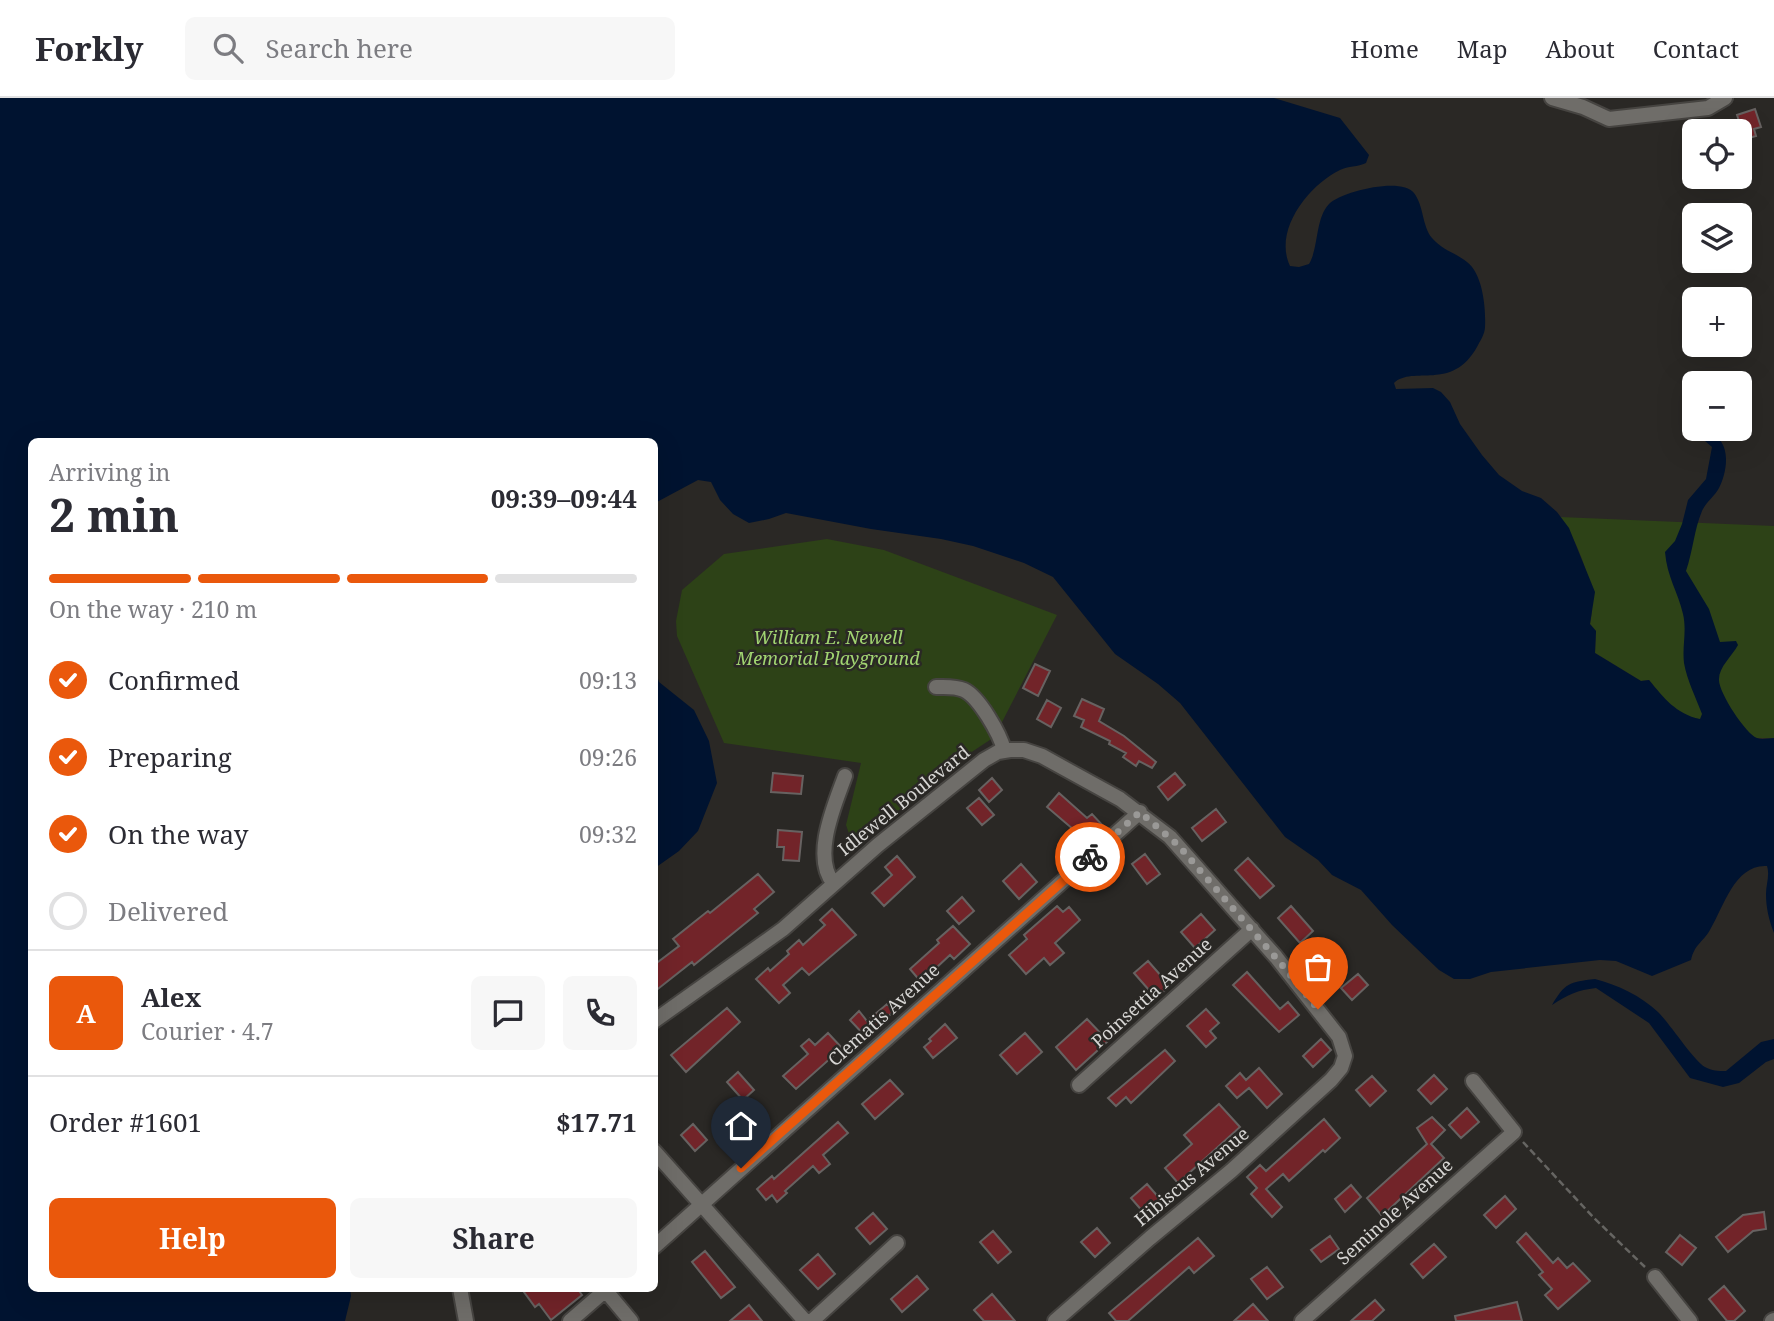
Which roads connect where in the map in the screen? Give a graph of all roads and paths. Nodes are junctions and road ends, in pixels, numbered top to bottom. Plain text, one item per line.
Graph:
1 (1552, 98) edge
2 (1725, 98) edge
3 (936, 687) dead end
4 (1004, 750) junction
5 (845, 776) dead end
6 (1140, 812) junction
7 (834, 884) junction
8 (1252, 929) junction
9 (658, 1018) edge
10 (1473, 1082) dead end
11 (1079, 1086) dead end
12 (1514, 1132) junction
13 (658, 1156) edge
14 (701, 1204) junction
15 (658, 1243) edge
16 (897, 1243) dead end
17 (1654, 1277) joint
18 (461, 1292) edge
19 (604, 1292) edge
20 (609, 1292) edge
21 (466, 1321) edge
22 (570, 1321) edge
23 (631, 1321) edge
24 (805, 1321) edge
25 (812, 1321) edge
26 (1055, 1321) edge
27 (1302, 1321) edge
28 (1690, 1321) edge

1 - 2 street
3 - 4 street
4 - 6 street
4 - 7 street, Idlewell Boulevard
5 - 7 street
6 - 8 street
6 - 14 street, Clematis Avenue
7 - 9 street, Idlewell Boulevard
8 - 11 street, Poinsettia Avenue
8 - 26 street, Hibiscus Avenue
10 - 12 street
12 - 17 path
12 - 27 street, Seminole Avenue
13 - 14 street
14 - 15 street, Clematis Avenue
14 - 24 street
16 - 25 street
17 - 28 street
18 - 21 street
19 - 22 street
20 - 23 street

